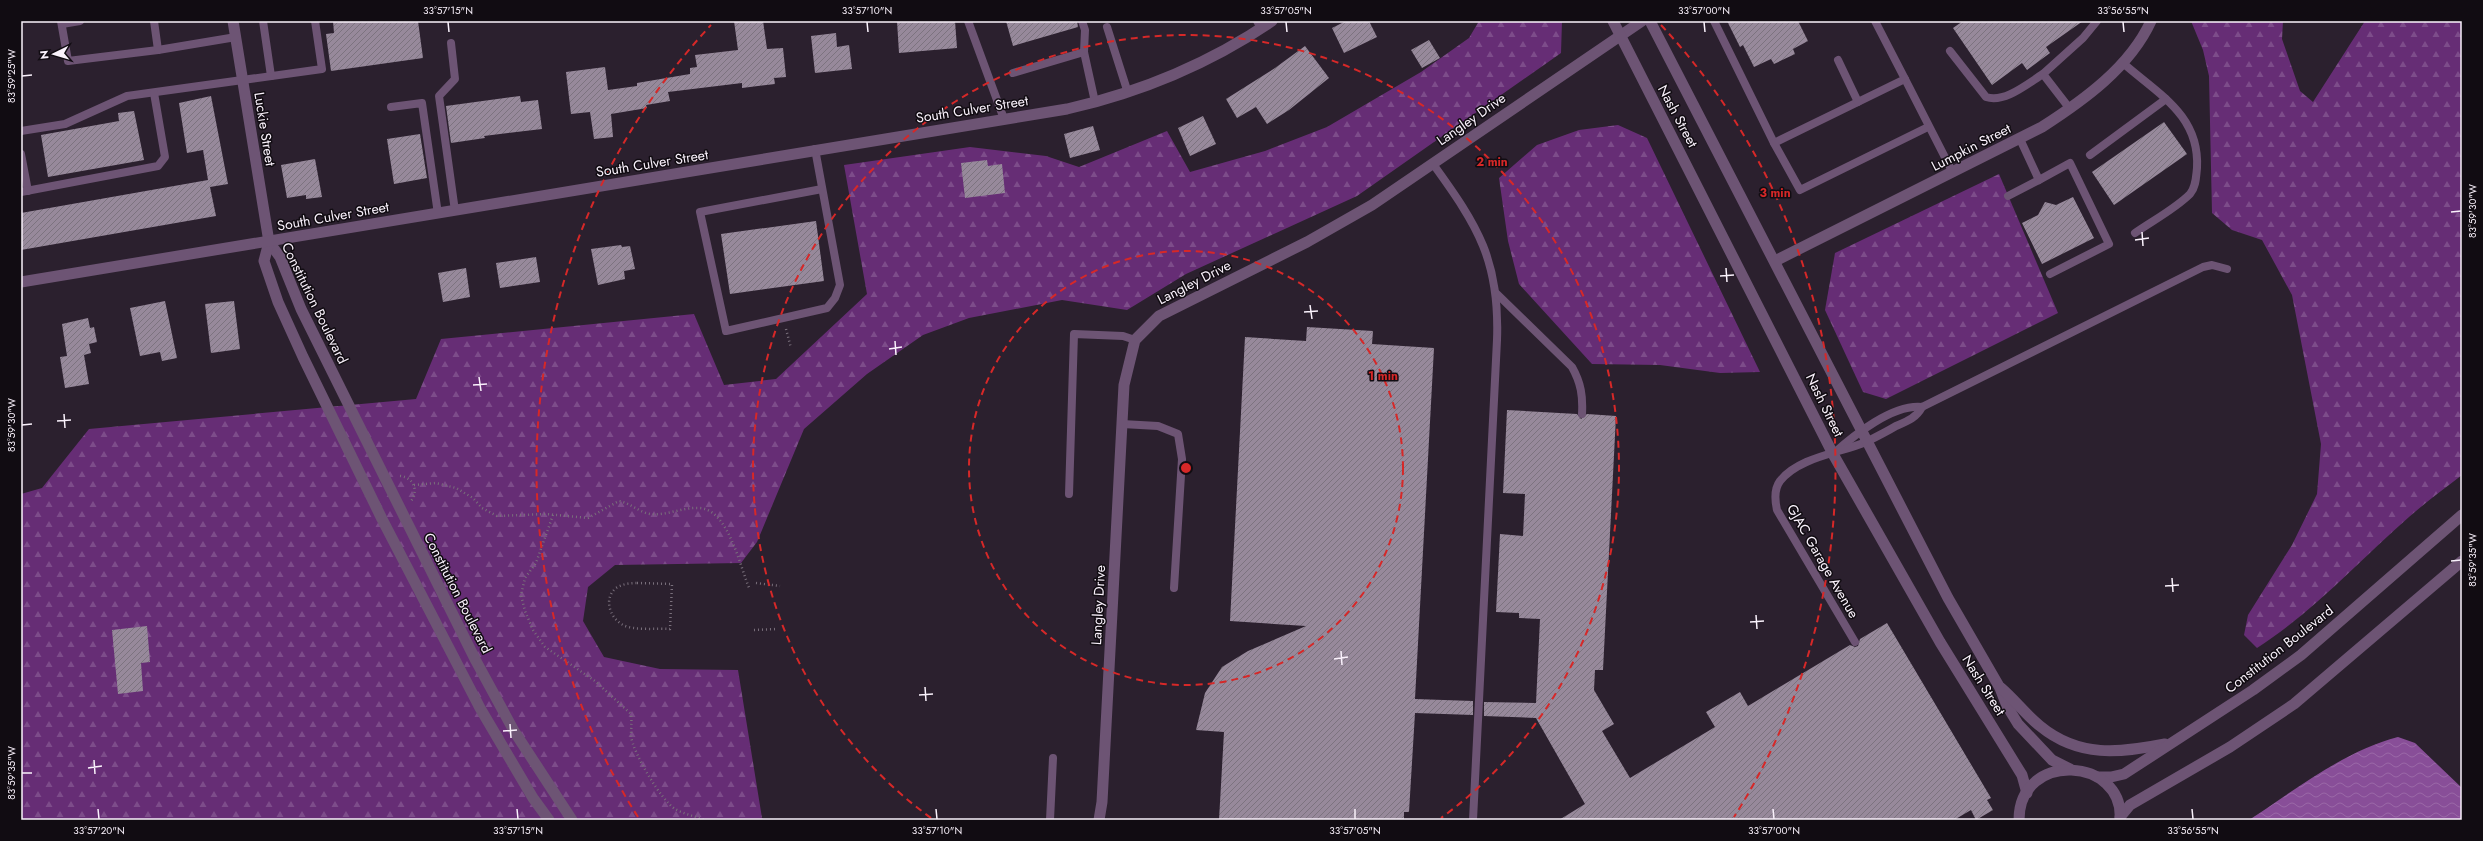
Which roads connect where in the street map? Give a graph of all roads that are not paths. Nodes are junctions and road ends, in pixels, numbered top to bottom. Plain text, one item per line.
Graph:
1 (80, 21) edge
2 (154, 21) edge
3 (233, 21) edge
4 (263, 21) edge
5 (316, 21) edge
6 (968, 21) edge
7 (1082, 21) edge
8 (1272, 21) edge
9 (1613, 21) edge
10 (1642, 21) edge
11 (1650, 21) edge
12 (1714, 21) edge
13 (1875, 21) edge
14 (2097, 21) edge
15 (2151, 21) edge
16 (62, 23) edge
17 (1259, 25) edge
18 (1107, 27) dead end
19 (1619, 36) junction
20 (236, 37) junction
21 (451, 43) dead end
22 (158, 50) junction
23 (1950, 51) dead end
24 (1084, 52) junction
25 (1838, 60) dead end
26 (2123, 63) junction
27 (1013, 73) dead end
28 (2043, 74) junction
29 (271, 76) junction
30 (1905, 79) junction
31 (242, 80) junction
32 (154, 93) junction
33 (1128, 93) junction
34 (2166, 99) junction
35 (1095, 102) junction
36 (1858, 102) junction
37 (391, 107) dead end
38 (2070, 109) junction
39 (1004, 119) junction
40 (1928, 128) junction
41 (21, 131) edge
42 (2020, 139) junction
43 (1774, 143) junction
44 (815, 150) junction
45 (21, 154) edge
46 (2090, 155) dead end
47 (1433, 164) junction
48 (1953, 173) junction
49 (2039, 180) junction
50 (822, 189) junction
51 (25, 192) edge
52 (2008, 196) dead end
53 (455, 211) junction
54 (438, 214) junction
55 (2135, 234) dead end
56 (269, 242) junction
57 (1775, 261) junction
58 (2227, 269) dead end
59 (2050, 274) dead end
60 (21, 282) edge
61 (1497, 294) junction
62 (1135, 340) junction
63 (1922, 407) junction
64 (1582, 414) dead end
65 (1122, 424) junction
66 (1861, 430) junction
67 (1866, 441) junction
68 (1833, 454) junction
69 (1069, 494) dead end
70 (2462, 514) edge
71 (2462, 561) edge
72 (1174, 588) dead end
73 (1854, 642) dead end
74 (2000, 688) junction
75 (2170, 743) junction
76 (1052, 758) dead end
77 (2070, 768) junction
78 (2098, 777) junction
79 (2027, 793) junction
80 (1102, 802) junction
81 (2120, 818) edge
82 (548, 820) edge
83 (572, 820) edge
84 (1050, 820) edge
85 (1098, 820) edge
86 (1104, 820) edge
87 (1472, 820) edge
88 (2019, 820) edge

1 - 16 lane
2 - 22 lane
3 - 20 street, Luckie Street
4 - 29 lane
5 - 29 lane
6 - 39 lane
7 - 24 lane
8 - 17 street, South Culver Street
9 - 19 street, Nash Street
10 - 19 street, Langley Drive
11 - 57 street, Nash Street
12 - 43 lane
13 - 30 lane
14 - 28 lane
15 - 26 street, Lumpkin Street
16 - 22 lane
17 - 33 street, South Culver Street
18 - 33 lane
19 - 47 street, Langley Drive
19 - 68 street, Nash Street
20 - 22 lane
20 - 31 street, Luckie Street
21 - 53 lane
23 - 28 lane
24 - 27 lane
24 - 35 lane
25 - 36 lane
26 - 34 lane
26 - 38 street, Lumpkin Street
28 - 38 lane
29 - 31 lane
30 - 36 lane
30 - 40 lane
31 - 32 lane
31 - 56 street, Luckie Street
32 - 41 lane
32 - 51 lane
33 - 35 street, South Culver Street
34 - 46 lane
34 - 55 lane
35 - 39 street, South Culver Street
36 - 43 lane
37 - 54 lane
38 - 42 street, Lumpkin Street
39 - 44 street, South Culver Street
40 - 43 lane
40 - 48 lane
42 - 48 street, Lumpkin Street
42 - 49 lane
44 - 50 lane
44 - 53 street, South Culver Street
45 - 51 lane
47 - 61 lane
47 - 62 street, Langley Drive
48 - 57 street, Lumpkin Street
49 - 52 lane
49 - 59 lane
50 - 50 lane
53 - 54 street, South Culver Street
54 - 56 street, South Culver Street
56 - 60 street, South Culver Street
56 - 82 street, Constitution Boulevard
56 - 83 street, Constitution Boulevard
57 - 66 street, Nash Street
58 - 63 lane
61 - 64 lane
61 - 87 lane
62 - 65 street, Langley Drive
62 - 69 lane
63 - 66 lane
63 - 67 lane, GJAC Garage Avenue
65 - 72 lane
65 - 80 street, Langley Drive
66 - 67 street, Nash Street
66 - 68 lane
67 - 68 lane, GJAC Garage Avenue
67 - 74 street, Nash Street
68 - 73 lane, GJAC Garage Avenue
68 - 79 street, Nash Street
70 - 75 street, Constitution Boulevard
71 - 81 street
74 - 75 street
74 - 77 street, Nash Street
75 - 78 street, Constitution Boulevard
76 - 84 lane
77 - 78 street, Nash Street
77 - 79 street
78 - 81 street
79 - 88 street
80 - 85 street, Langley Drive
80 - 86 street, Langley Drive

